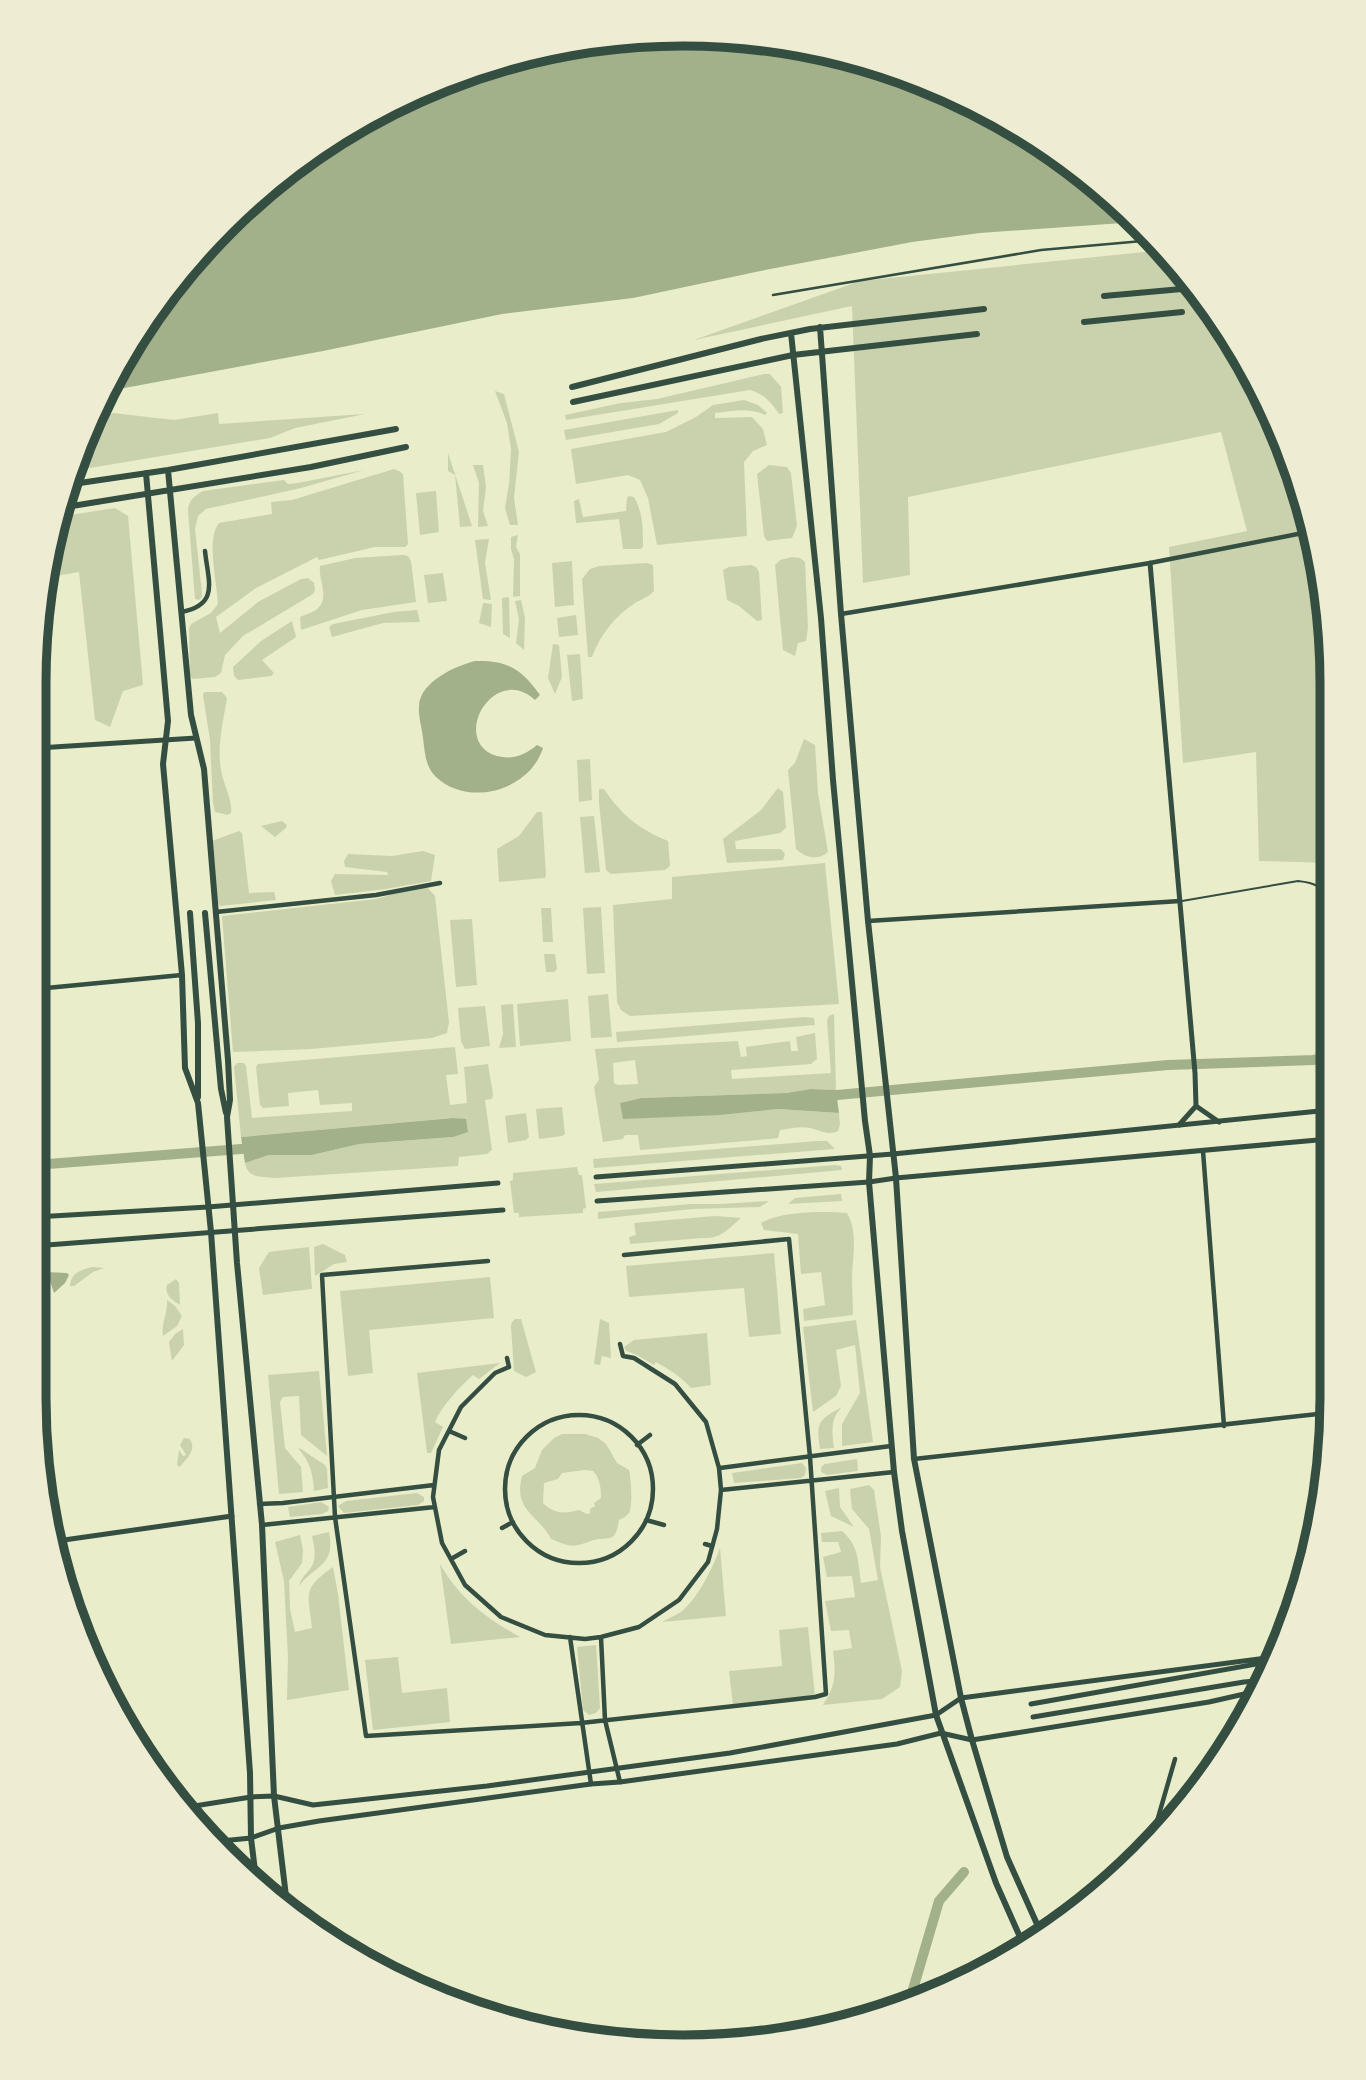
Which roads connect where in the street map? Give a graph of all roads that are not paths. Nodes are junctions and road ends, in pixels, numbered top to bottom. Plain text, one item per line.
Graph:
1 (1142, 241) edge
2 (1184, 289) edge
3 (773, 295) dead end
4 (1104, 296) dead end
5 (984, 309) dead end
6 (1182, 312) dead end
7 (1084, 321) dead end
8 (820, 327) junction
9 (790, 333) junction
10 (977, 334) dead end
11 (821, 352) junction
12 (793, 355) junction
13 (572, 387) dead end
14 (573, 402) dead end
15 (396, 429) dead end
16 (406, 447) dead end
17 (168, 470) junction
18 (146, 473) junction
19 (77, 483) edge
20 (170, 491) junction
21 (148, 494) junction
22 (71, 506) edge
23 (1302, 533) edge
24 (205, 551) dead end
25 (1150, 563) junction
26 (181, 612) junction
27 (841, 614) junction
28 (196, 738) junction
29 (166, 739) junction
30 (46, 746) edge
31 (440, 883) dead end
32 (1320, 888) edge
33 (1181, 901) junction
34 (216, 912) junction
35 (205, 913) dead end
36 (190, 914) dead end
37 (868, 921) junction
38 (182, 975) junction
39 (46, 988) edge
40 (198, 1103) junction
41 (1196, 1106) junction
42 (1320, 1111) edge
43 (227, 1117) junction
44 (1219, 1122) junction
45 (1179, 1126) junction
46 (1320, 1140) edge
47 (1203, 1152) junction
48 (893, 1154) junction
49 (870, 1156) junction
50 (596, 1177) dead end
51 (896, 1178) junction
52 (869, 1182) junction
53 (498, 1183) dead end
54 (597, 1201) dead end
55 (233, 1205) junction
56 (208, 1207) junction
57 (503, 1210) dead end
58 (46, 1216) edge
59 (234, 1229) junction
60 (211, 1232) junction
61 (46, 1245) edge
62 (624, 1255) dead end
63 (488, 1261) dead end
64 (620, 1344) dead end
65 (507, 1358) dead end
66 (691, 1403) junction
67 (683, 1409) dead end
68 (1320, 1414) edge
69 (1224, 1426) junction
70 (449, 1431) junction
71 (650, 1435) dead end
72 (465, 1438) dead end
73 (637, 1445) junction
74 (892, 1446) junction
75 (505, 1456) dead end
76 (810, 1457) junction
77 (512, 1459) junction
78 (914, 1459) junction
79 (719, 1468) junction
80 (894, 1472) junction
81 (811, 1481) junction
82 (434, 1485) junction
83 (720, 1490) junction
84 (334, 1496) junction
85 (259, 1504) junction
86 (435, 1507) junction
87 (232, 1516) junction
88 (335, 1517) junction
89 (646, 1520) junction
90 (513, 1522) junction
91 (262, 1525) junction
92 (664, 1525) dead end
93 (502, 1528) dead end
94 (62, 1540) edge
95 (705, 1544) dead end
96 (712, 1546) junction
97 (465, 1551) dead end
98 (451, 1559) junction
99 (570, 1637) junction
100 (601, 1637) junction
101 (1263, 1660) edge
102 (1263, 1661) edge
103 (1254, 1681) edge
104 (1247, 1693) edge
105 (961, 1698) junction
106 (1031, 1704) dead end
107 (936, 1715) junction
108 (1033, 1717) dead end
109 (605, 1720) junction
110 (581, 1723) junction
111 (941, 1734) junction
112 (972, 1740) junction
113 (1175, 1759) dead end
114 (617, 1768) junction
115 (589, 1772) junction
116 (620, 1782) junction
117 (591, 1784) junction
118 (274, 1796) junction
119 (251, 1797) junction
120 (195, 1806) edge
121 (1156, 1823) edge
122 (279, 1828) junction
123 (251, 1838) junction
124 (225, 1841) edge
125 (255, 1869) edge
126 (286, 1896) edge
127 (1038, 1926) edge
128 (1020, 1938) edge

1 - 3 street
2 - 4 main road
5 - 8 main road
6 - 7 main road
8 - 9 main road
8 - 11 main road
9 - 12 main road
9 - 13 main road
10 - 11 main road
11 - 12 main road
11 - 27 main road
12 - 14 main road
12 - 49 main road
15 - 17 main road
16 - 20 main road
17 - 18 main road
17 - 20 main road
18 - 19 main road
18 - 21 main road
20 - 21 main road
20 - 26 main road
21 - 22 main road
21 - 29 main road
23 - 25 street
24 - 26 street
25 - 27 street
25 - 33 main road
26 - 28 main road
27 - 37 main road
28 - 29 main road
28 - 34 main road
29 - 30 main road
29 - 38 main road
31 - 34 street
32 - 33 lane
33 - 37 street
33 - 41 main road
34 - 43 main road
35 - 43 main road
36 - 40 main road
37 - 48 main road
38 - 39 street
38 - 40 main road
40 - 56 main road
41 - 44 main road
41 - 45 main road
42 - 44 main road
43 - 55 main road
44 - 45 main road
45 - 48 main road
46 - 47 main road
47 - 51 main road
47 - 69 street
48 - 49 main road
48 - 51 main road
49 - 50 main road
49 - 52 main road
51 - 52 main road
51 - 78 main road
52 - 54 main road
52 - 74 main road
53 - 55 main road
55 - 56 main road
55 - 59 main road
56 - 58 main road
56 - 60 main road
57 - 59 main road
59 - 60 main road
59 - 85 main road
60 - 61 main road
60 - 87 main road
62 - 76 street
63 - 84 street
64 - 66 street
65 - 70 street
66 - 67 street
66 - 79 street
68 - 69 street
69 - 78 street
70 - 72 street
70 - 82 street
71 - 73 street
73 - 77 street
73 - 89 street
74 - 76 street
74 - 80 main road
75 - 77 street
76 - 79 street
76 - 81 street
77 - 90 street
78 - 105 main road
79 - 83 street
80 - 81 street
80 - 107 main road
81 - 83 street
81 - 109 street
82 - 84 street
82 - 86 street
83 - 96 street
84 - 85 street
84 - 88 street
85 - 91 main road
86 - 88 street
86 - 98 street
87 - 94 main road
87 - 119 main road
88 - 91 street
88 - 110 street
89 - 90 street
89 - 92 street
90 - 93 street
91 - 118 main road
95 - 96 street
96 - 100 street
97 - 98 street
98 - 99 street
99 - 100 street
99 - 110 street
100 - 109 street
101 - 105 main road
102 - 106 main road
103 - 108 main road
104 - 112 main road
105 - 107 main road
105 - 112 main road
107 - 111 main road
107 - 114 main road
109 - 110 street
109 - 114 street
110 - 115 street
111 - 112 main road
111 - 116 main road
111 - 128 main road
112 - 127 main road
113 - 121 street
114 - 115 main road
114 - 116 street
115 - 117 street
115 - 118 main road
116 - 117 main road
117 - 122 main road
118 - 119 main road
118 - 122 main road
119 - 120 main road
119 - 123 main road
122 - 123 main road
122 - 126 main road
123 - 124 main road
123 - 125 main road

